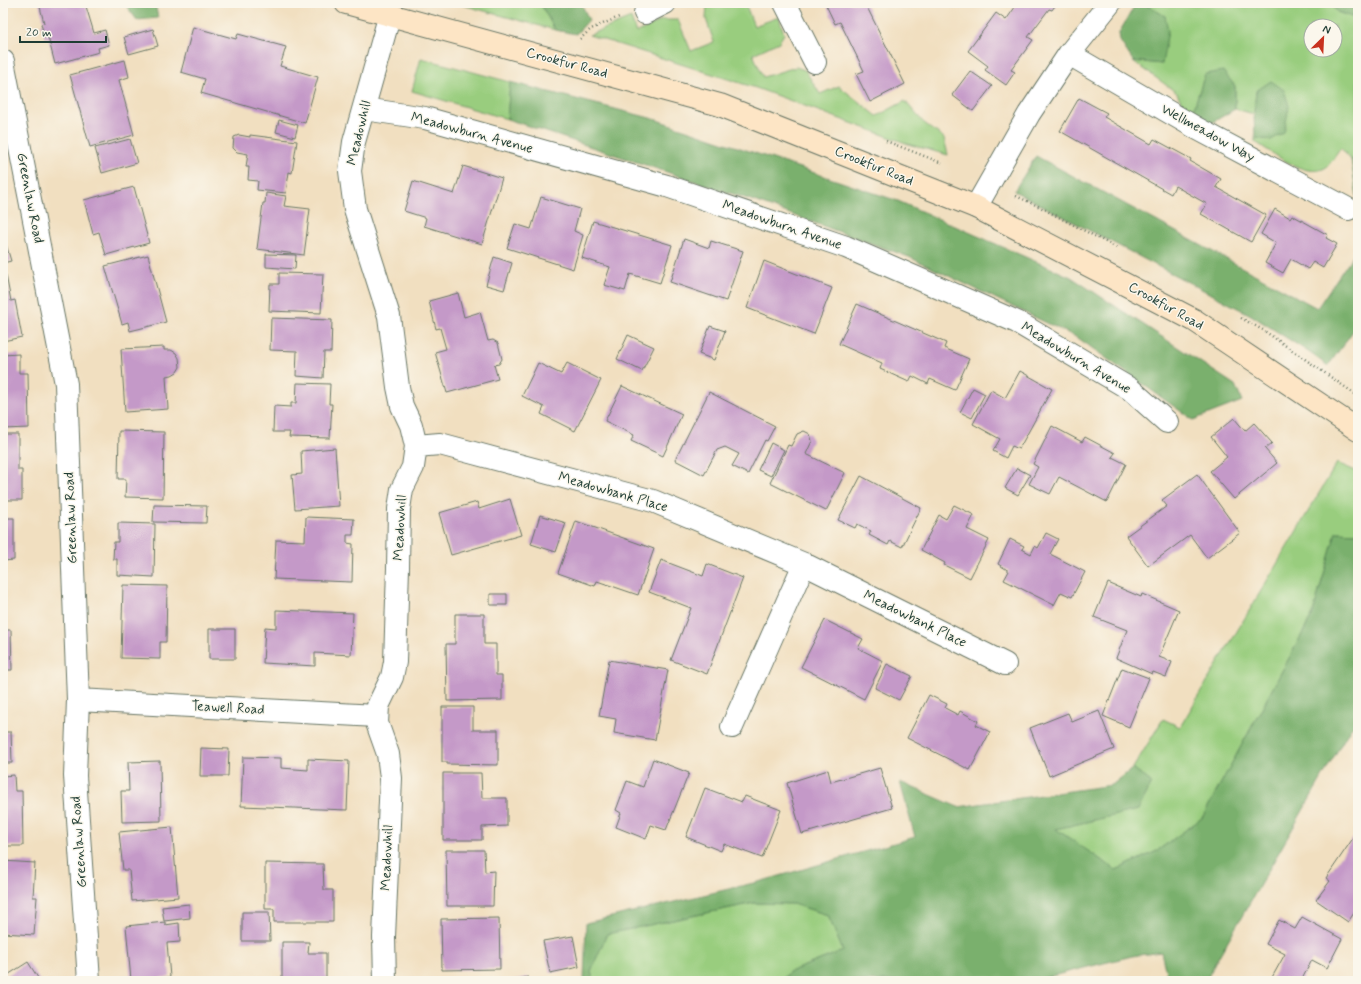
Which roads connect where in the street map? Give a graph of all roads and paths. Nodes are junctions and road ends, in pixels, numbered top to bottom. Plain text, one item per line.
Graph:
1 (346, 3) edge
2 (665, 3) edge
3 (785, 3) edge
4 (1110, 3) edge
5 (645, 13) joint
6 (390, 14) junction
7 (576, 43) dead end
8 (1069, 54) junction
9 (3, 61) edge
10 (815, 62) dead end
11 (364, 109) junction
12 (976, 207) junction
13 (1348, 209) dead end
14 (1167, 422) dead end
15 (1358, 430) edge
16 (416, 446) junction
17 (804, 564) junction
18 (1005, 664) dead end
19 (78, 700) junction
20 (377, 716) junction
21 (732, 727) dead end
22 (89, 981) edge
23 (385, 981) edge

1 - 6 street, Crookfur Road
2 - 5 street
3 - 10 street
4 - 8 street
5 - 7 path
6 - 11 street, Meadowhill
6 - 12 street, Crookfur Road
8 - 12 street
8 - 13 street, Wellmeadow Way
9 - 19 street, Greenlaw Road
11 - 14 street, Meadowburn Avenue
11 - 16 street, Meadowhill
12 - 15 street, Crookfur Road
16 - 17 street, Meadowbank Place
16 - 20 street, Meadowhill
17 - 18 street, Meadowbank Place
17 - 21 street
19 - 20 street, Teawell Road
19 - 22 street, Greenlaw Road
20 - 23 street, Meadowhill

